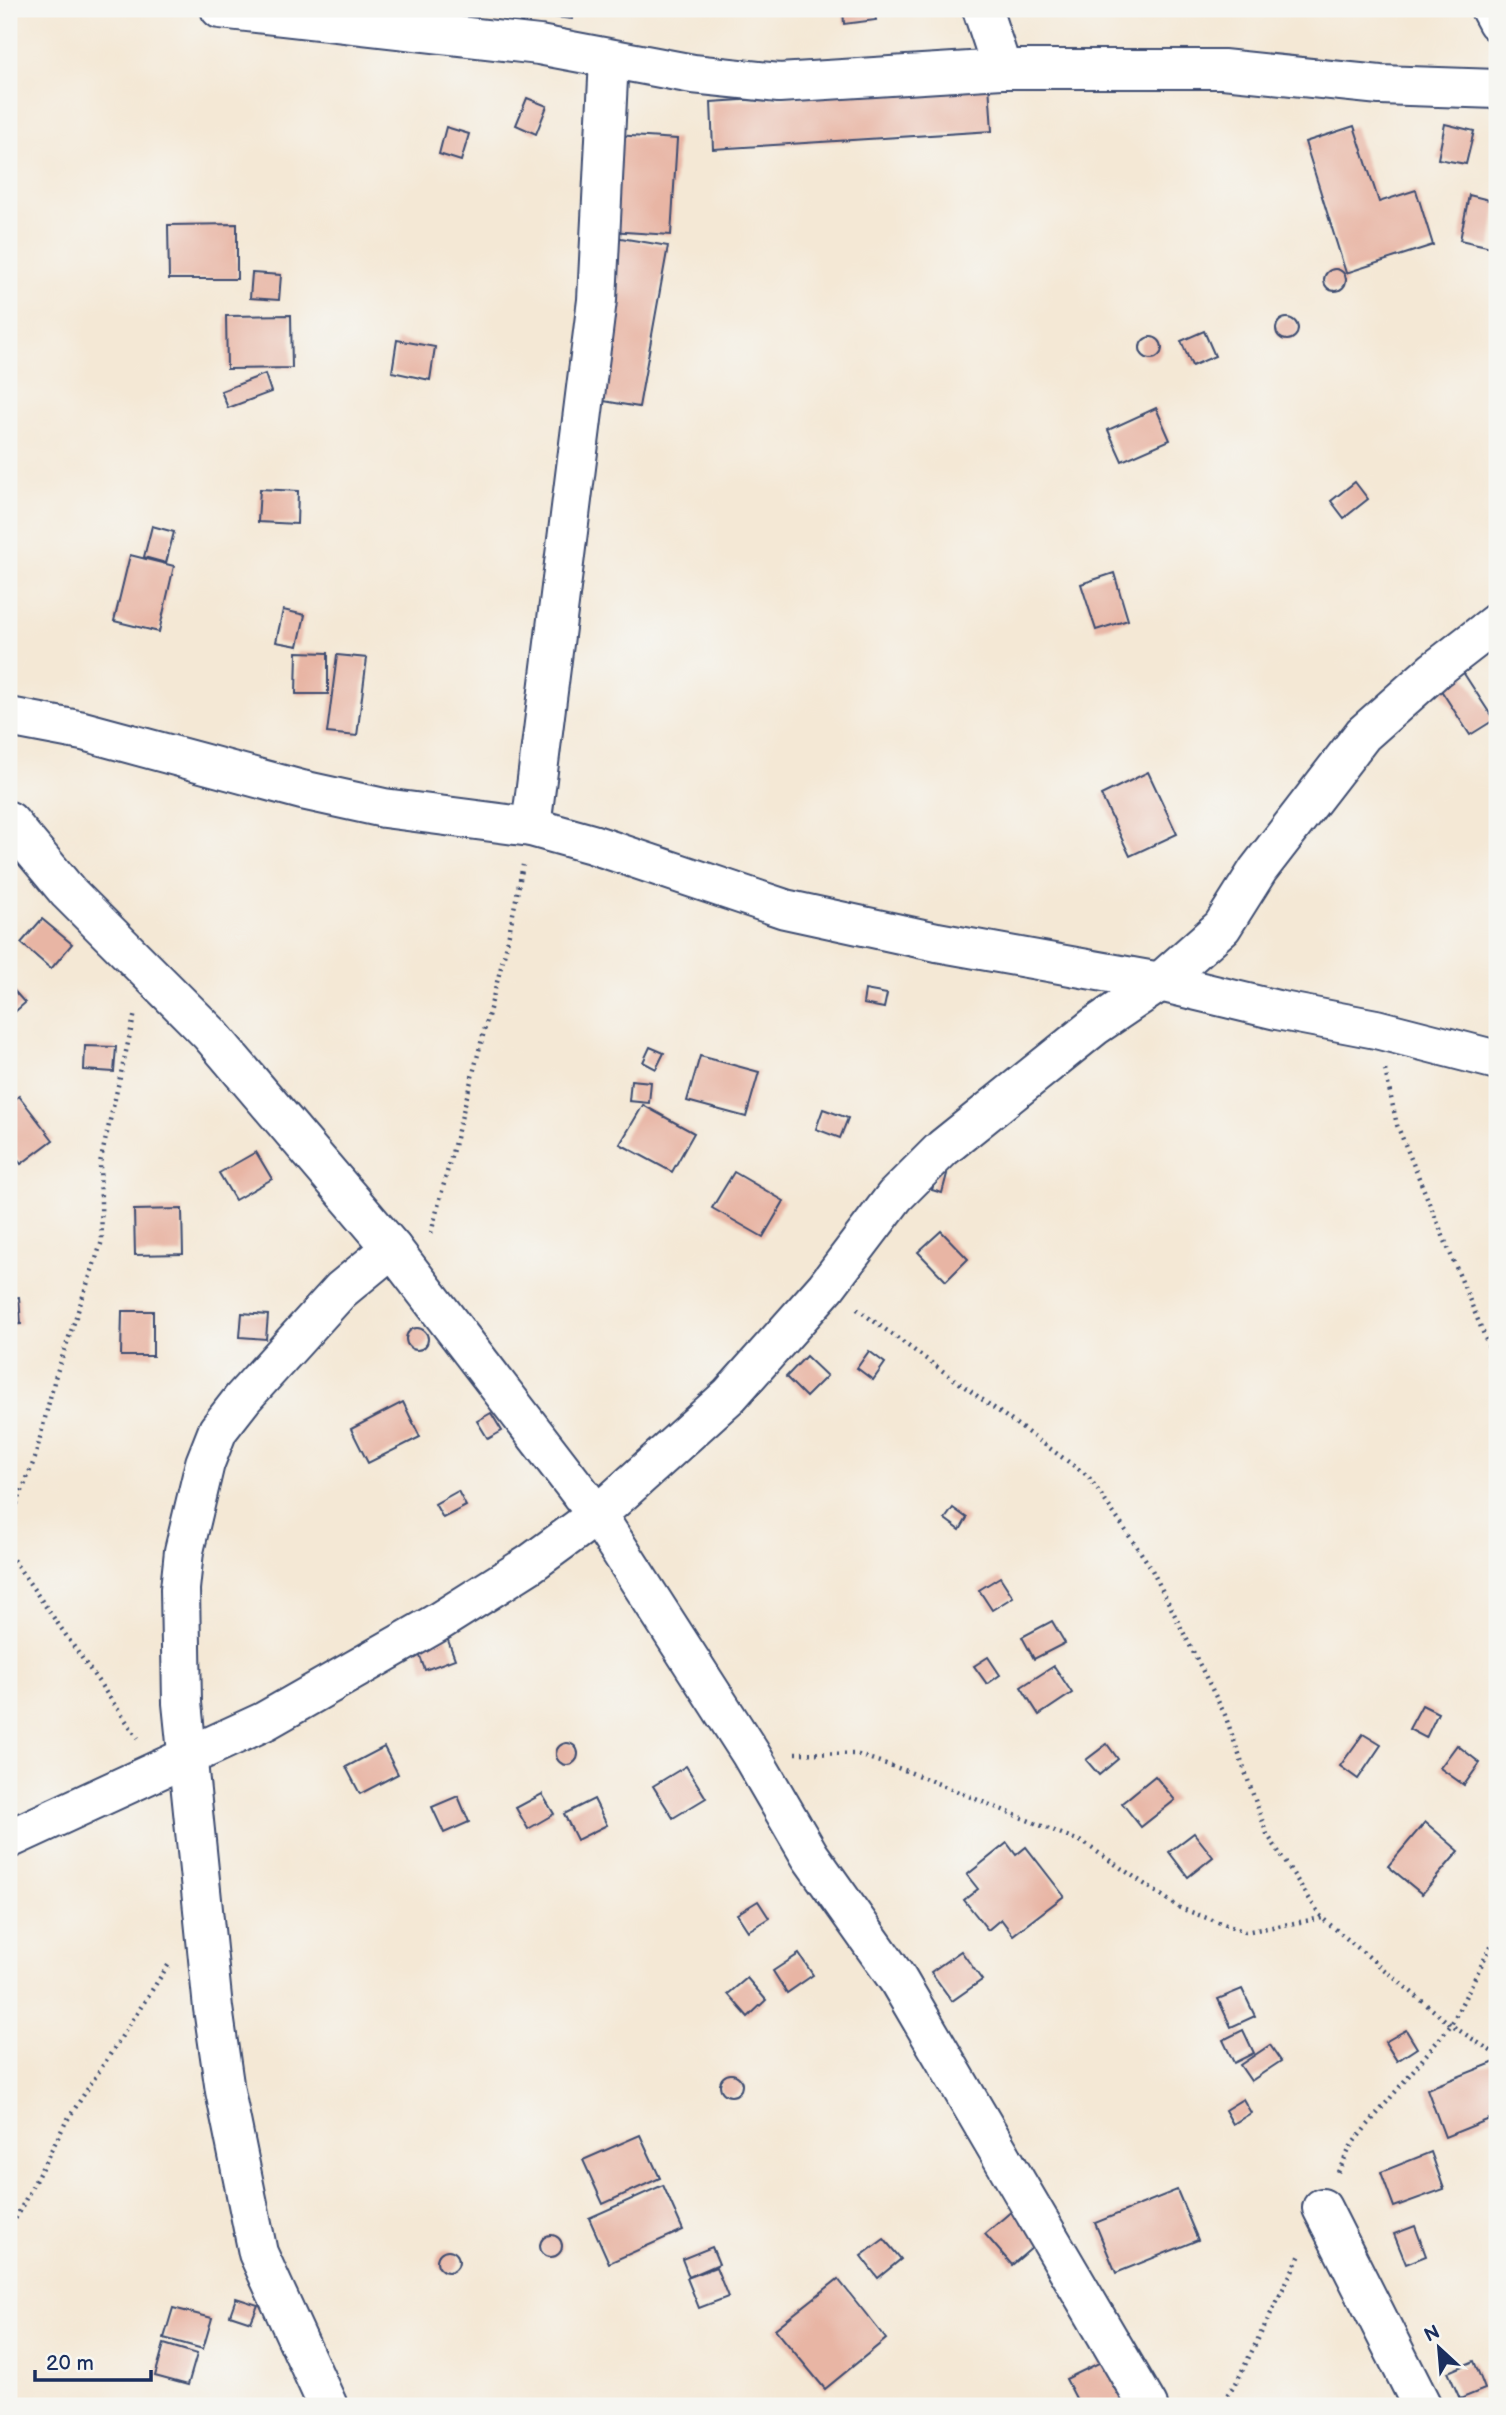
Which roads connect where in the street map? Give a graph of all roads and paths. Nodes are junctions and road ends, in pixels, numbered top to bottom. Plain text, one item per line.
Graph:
1 (220, 9) edge
2 (982, 9) edge
3 (1490, 9) edge
4 (1497, 22) edge
5 (608, 59) junction
6 (1002, 69) junction
7 (1497, 89) edge
8 (1497, 622) edge
9 (9, 716) edge
10 (9, 821) edge
11 (531, 828) junction
12 (155, 978) junction
13 (1160, 982) junction
14 (1376, 1029) junction
15 (1497, 1060) edge
16 (392, 1248) junction
17 (418, 1281) junction
18 (826, 1287) junction
19 (1497, 1366) edge
20 (597, 1515) junction
21 (9, 1524) edge
22 (9, 1554) edge
23 (750, 1753) junction
24 (172, 1765) junction
25 (9, 1839) edge
26 (204, 1910) junction
27 (1322, 1918) junction
28 (1497, 1934) edge
29 (1451, 2025) junction
30 (1497, 2055) edge
31 (1322, 2208) junction
32 (9, 2231) edge
33 (328, 2406) edge
34 (1148, 2406) edge
35 (1219, 2406) edge
36 (1422, 2406) edge

1 - 5 street
2 - 6 street
3 - 4 street
5 - 6 street
5 - 11 street
6 - 7 street
8 - 13 street
9 - 11 street
10 - 12 street
11 - 13 street
11 - 17 path
12 - 16 street
12 - 21 path
13 - 14 street
13 - 18 street
14 - 15 street
14 - 19 path
16 - 17 street
16 - 24 street
17 - 20 street
18 - 20 street
18 - 27 path
20 - 23 street
20 - 24 street
22 - 24 path
23 - 27 path
23 - 34 street
24 - 25 street
24 - 26 street
26 - 32 path
26 - 33 street
27 - 29 path
28 - 29 path
29 - 30 path
29 - 31 path
31 - 35 path
31 - 36 street

